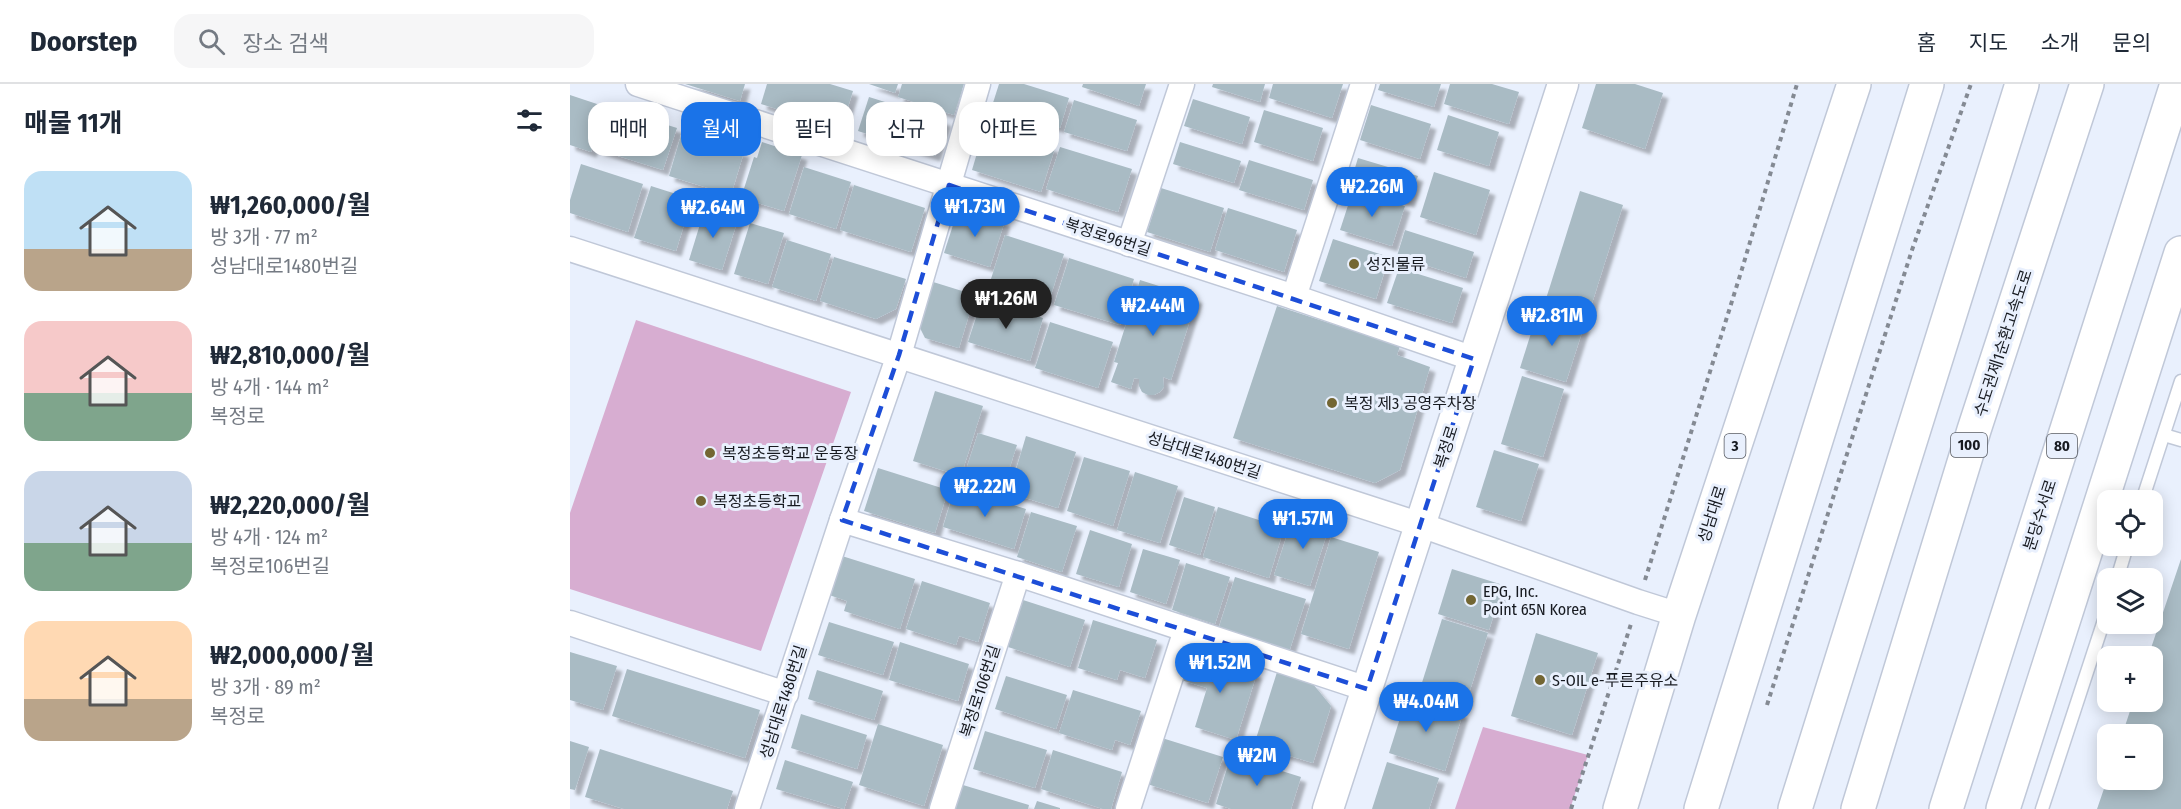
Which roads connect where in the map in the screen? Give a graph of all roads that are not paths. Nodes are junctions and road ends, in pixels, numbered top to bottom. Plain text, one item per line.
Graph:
1 (638, 84) edge
2 (978, 84) edge
3 (1182, 84) edge
4 (1363, 84) edge
5 (1563, 84) edge
6 (1854, 84) edge
7 (1927, 84) edge
8 (2022, 84) edge
9 (2088, 84) edge
10 (2177, 84) edge
11 (949, 185) junction
12 (1129, 244) junction
13 (570, 249) edge
14 (2181, 253) edge
15 (1294, 297) junction
16 (899, 355) junction
17 (1474, 359) junction
18 (2181, 381) edge
19 (2164, 435) junction
20 (2181, 440) edge
21 (2146, 490) edge
22 (842, 520) junction
23 (1421, 525) junction
24 (1018, 574) junction
25 (1679, 615) junction
26 (570, 623) edge
27 (1186, 630) junction
28 (2099, 634) edge
29 (1367, 688) junction
30 (786, 694) junction
31 (747, 809) edge
32 (942, 809) edge
33 (1128, 809) edge
34 (1328, 809) edge
35 (1620, 809) edge
36 (1701, 809) edge
37 (1796, 809) edge
38 (1858, 809) edge
39 (1946, 809) edge
40 (2003, 809) edge
41 (2042, 809) edge

1 - 11 street, 복정로96번길
2 - 11 street
3 - 12 street
4 - 15 street
5 - 17 street, 복정로
6 - 25 main road, 성남대로 / 3
7 - 36 main road
8 - 37 main road
9 - 38 main road, 수도권제1순환고속도로 / 100
10 - 39 main road, 분당수서로 / 80
11 - 12 street, 복정로96번길
11 - 16 street
12 - 15 street, 복정로96번길
13 - 16 street, 성남대로1480번길
14 - 40 main road
15 - 17 street, 복정로96번길
16 - 22 street, 성남대로1480번길
16 - 23 street, 성남대로1480번길
17 - 23 street, 복정로
18 - 19 lane
19 - 20 lane
19 - 21 lane
22 - 24 street
22 - 30 street, 성남대로1480번길
23 - 25 street, 성남대로1480번길
23 - 29 street, 복정로
24 - 27 street
24 - 32 street, 복정로106번길
25 - 35 main road, 성남대로 / 3
26 - 30 street
27 - 29 street
27 - 33 street
28 - 41 lane
29 - 34 street, 복정로
30 - 31 street, 성남대로1480번길

